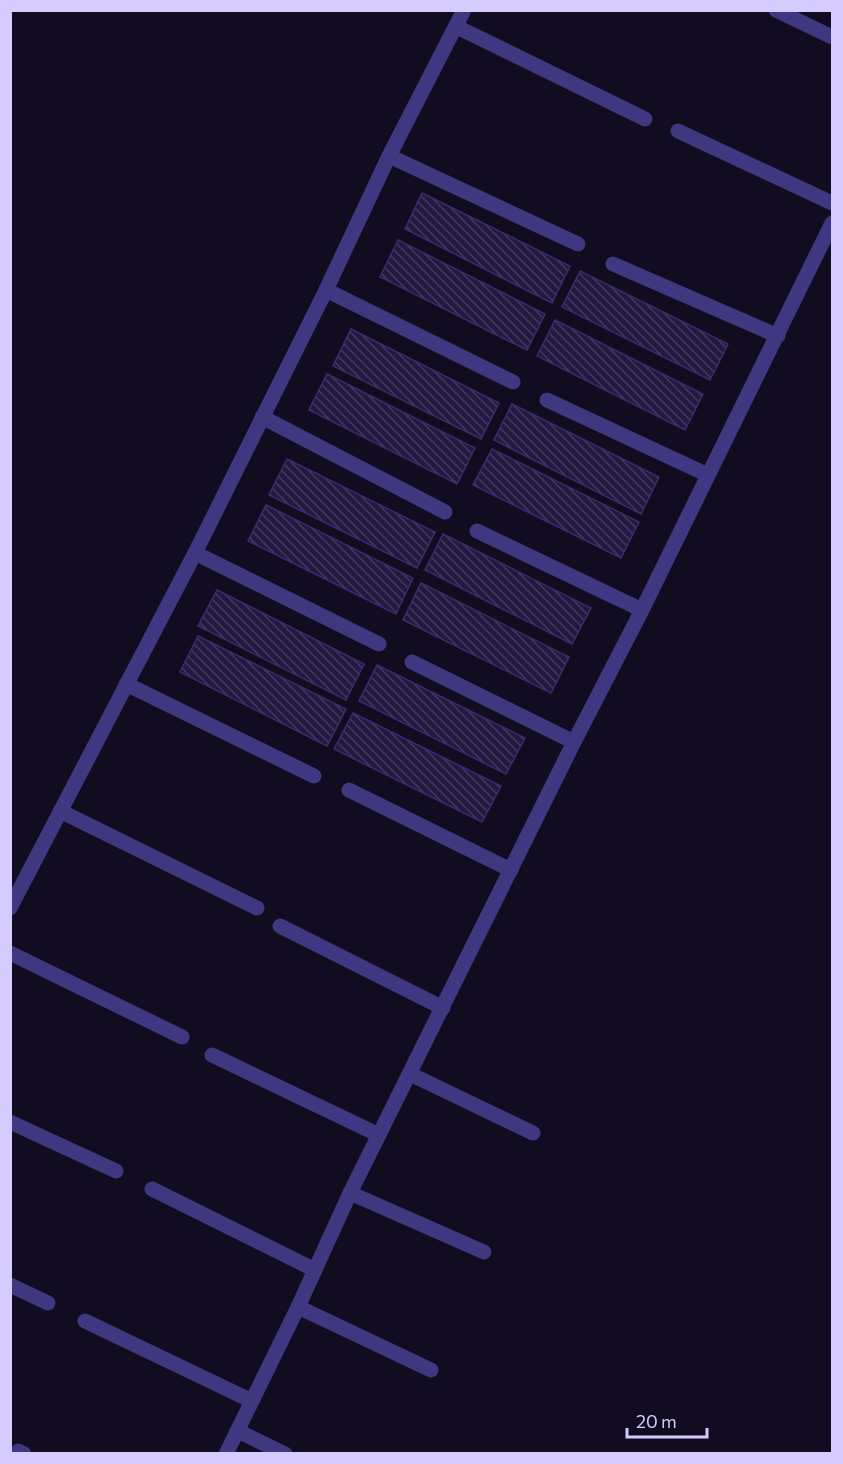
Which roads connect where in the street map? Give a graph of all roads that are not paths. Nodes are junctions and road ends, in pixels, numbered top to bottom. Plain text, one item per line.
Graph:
1 (464, 10) edge
2 (776, 10) edge
3 (457, 27) junction
4 (832, 37) edge
5 (645, 119) dead end
6 (678, 131) dead end
7 (389, 156) junction
8 (832, 203) edge
9 (832, 223) edge
10 (578, 244) dead end
11 (614, 264) dead end
12 (326, 290) junction
13 (777, 336) junction
14 (513, 382) dead end
15 (546, 400) dead end
16 (262, 417) junction
17 (708, 475) junction
18 (445, 512) dead end
19 (477, 531) dead end
20 (195, 553) junction
21 (642, 610) junction
22 (379, 644) dead end
23 (412, 662) dead end
24 (126, 684) junction
25 (574, 742) junction
26 (314, 776) dead end
27 (350, 790) dead end
28 (60, 811) junction
29 (511, 870) junction
30 (10, 908) edge
31 (257, 908) dead end
32 (280, 926) dead end
33 (10, 953) edge
34 (443, 1008) junction
35 (182, 1037) dead end
36 (212, 1056) dead end
37 (410, 1074) junction
38 (10, 1122) edge
39 (533, 1133) dead end
40 (379, 1135) junction
41 (116, 1171) dead end
42 (152, 1188) dead end
43 (350, 1192) junction
44 (484, 1252) dead end
45 (315, 1270) junction
46 (10, 1285) edge
47 (48, 1303) dead end
48 (298, 1307) junction
49 (85, 1322) dead end
50 (431, 1370) dead end
51 (252, 1401) junction
52 (238, 1431) junction
53 (226, 1454) edge
54 (285, 1454) edge

1 - 3 street
2 - 4 street
3 - 5 street
3 - 7 street
6 - 8 street
7 - 10 street
7 - 12 street
9 - 13 street
11 - 13 street
12 - 14 street
12 - 16 street
13 - 17 street
15 - 17 street
16 - 18 street
16 - 20 street
17 - 21 street
19 - 21 street
20 - 22 street
20 - 24 street
21 - 25 street
23 - 25 street
24 - 26 street
24 - 28 street
25 - 29 street
27 - 29 street
28 - 30 street
28 - 31 street
29 - 34 street
32 - 34 street
33 - 35 street
34 - 37 street
36 - 40 street
37 - 39 street
37 - 40 street
38 - 41 street
40 - 43 street
42 - 45 street
43 - 44 street
43 - 45 street
45 - 48 street
46 - 47 street
48 - 50 street
48 - 51 street
49 - 51 street
51 - 52 street
52 - 53 street
52 - 54 street

